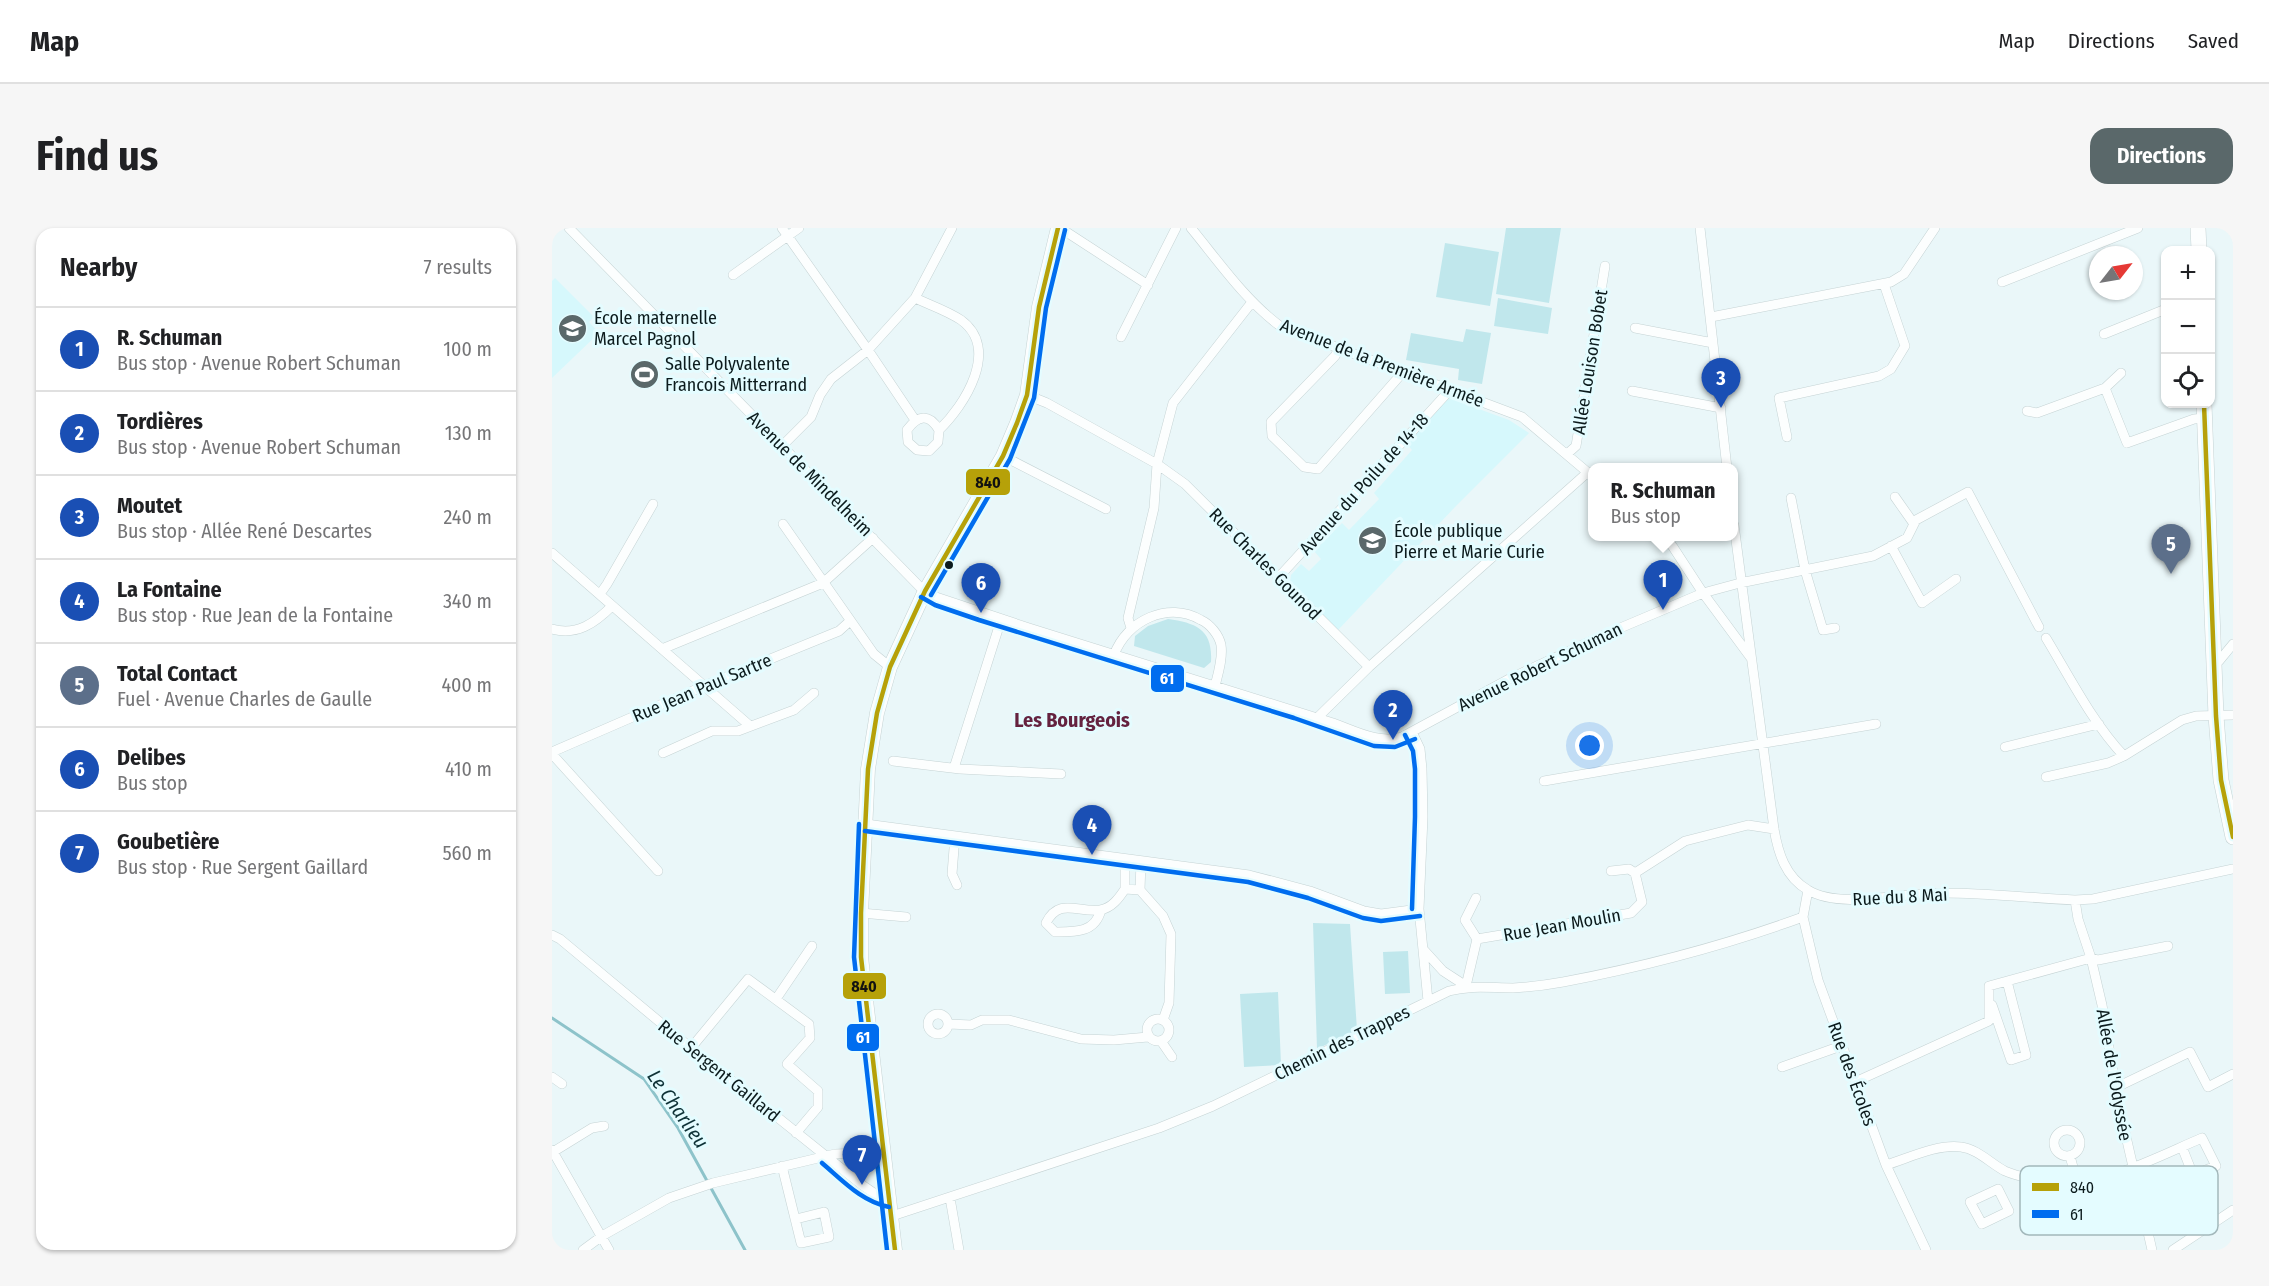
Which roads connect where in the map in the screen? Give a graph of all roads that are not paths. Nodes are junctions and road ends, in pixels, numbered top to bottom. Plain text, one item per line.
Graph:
1 (569, 228) edge
2 (799, 228) edge
3 (952, 228) edge
4 (1176, 228) edge
5 (1191, 228) edge
6 (1700, 228) edge
7 (1935, 228) edge
8 (2138, 228) edge
9 (2198, 228) edge
10 (1058, 229) edge
11 (784, 232) edge
12 (2199, 246) edge
13 (1605, 266) dead end
14 (733, 275) dead end
15 (2002, 282) dead end
16 (1884, 284) junction
17 (1148, 285) junction
18 (915, 298) junction
19 (1252, 302) junction
20 (2161, 311) edge
21 (1711, 318) junction
22 (1635, 328) dead end
23 (2104, 334) dead end
24 (1121, 337) dead end
25 (1713, 343) junction
26 (1339, 349) junction
27 (868, 350) junction
28 (1404, 372) junction
29 (2121, 374) dead end
30 (2105, 388) junction
31 (1449, 391) junction
32 (1632, 391) dead end
33 (1027, 396) junction
34 (1721, 408) junction
35 (2027, 411) dead end
36 (2204, 411) edge
37 (915, 420) junction
38 (939, 430) junction
39 (1787, 437) dead end
40 (782, 446) junction
41 (1567, 454) junction
42 (1003, 456) junction
43 (1726, 463) edge
44 (1157, 465) junction
45 (1588, 472) edge
46 (1588, 476) edge
47 (1895, 496) dead end
48 (1791, 498) dead end
49 (653, 504) dead end
50 (1106, 509) dead end
51 (783, 524) dead end
52 (1914, 524) junction
53 (873, 538) junction
54 (1668, 541) edge
55 (1736, 541) edge
56 (1891, 546) junction
57 (552, 553) edge
58 (1805, 570) junction
59 (1278, 578) junction
60 (1956, 579) dead end
61 (823, 583) junction
62 (1740, 583) junction
63 (925, 591) junction
64 (1703, 593) junction
65 (600, 594) junction
66 (612, 606) junction
67 (1001, 620) junction
68 (850, 621) junction
69 (2039, 627) dead end
70 (1131, 628) junction
71 (1835, 628) dead end
72 (552, 629) edge
73 (2046, 638) dead end
74 (2233, 644) edge
75 (662, 649) junction
76 (1114, 655) junction
77 (1752, 660) junction
78 (2213, 661) junction
79 (890, 667) junction
80 (1369, 667) junction
81 (704, 686) junction
82 (1215, 686) junction
83 (814, 693) dead end
84 (2233, 715) edge
85 (2216, 716) junction
86 (1317, 718) junction
87 (1876, 724) dead end
88 (2099, 724) junction
89 (748, 725) junction
90 (1412, 732) junction
91 (1763, 745) junction
92 (2005, 747) dead end
93 (552, 753) edge
94 (663, 753) dead end
95 (2124, 756) junction
96 (892, 760) dead end
97 (954, 768) junction
98 (1061, 774) dead end
99 (2046, 777) dead end
100 (1544, 781) dead end
101 (866, 824) junction
102 (1774, 829) junction
103 (955, 836) junction
104 (2233, 837) edge
105 (1125, 859) junction
106 (1142, 861) junction
107 (2233, 869) edge
108 (658, 871) dead end
109 (1611, 871) dead end
110 (1635, 873) junction
111 (957, 885) dead end
112 (1125, 889) junction
113 (1140, 890) junction
114 (1808, 890) junction
115 (1476, 898) dead end
116 (2075, 900) junction
117 (1419, 909) junction
118 (1101, 910) junction
119 (861, 913) junction
120 (906, 916) dead end
121 (1803, 917) junction
122 (552, 935) edge
123 (1477, 939) junction
124 (812, 946) dead end
125 (2168, 946) dead end
126 (1423, 949) junction
127 (2091, 958) junction
128 (2007, 981) junction
129 (1466, 986) junction
130 (1989, 998) junction
131 (776, 999) junction
132 (1428, 1001) junction
133 (1163, 1020) junction
134 (949, 1024) dead end
135 (1148, 1037) junction
136 (1161, 1041) junction
137 (1841, 1046) junction
138 (691, 1048) junction
139 (1172, 1057) dead end
140 (1782, 1067) dead end
141 (2233, 1074) edge
142 (552, 1077) edge
143 (1855, 1082) junction
144 (562, 1084) dead end
145 (2115, 1088) junction
146 (604, 1126) dead end
147 (796, 1133) junction
148 (2182, 1147) dead end
149 (885, 1150) junction
150 (552, 1151) edge
151 (2070, 1156) dead end
152 (827, 1157) junction
153 (1886, 1165) junction
154 (782, 1166) junction
155 (2073, 1166) edge
156 (2132, 1166) edge
157 (2137, 1166) edge
158 (2006, 1171) junction
159 (2020, 1174) edge
160 (1998, 1189) dead end
161 (950, 1198) junction
162 (890, 1200) junction
163 (2233, 1210) edge
164 (892, 1216) junction
165 (796, 1219) dead end
166 (2218, 1220) edge
167 (2148, 1235) edge
168 (2196, 1235) edge
169 (602, 1236) junction
170 (583, 1250) edge
171 (609, 1250) edge
172 (895, 1250) edge
173 (959, 1250) edge
174 (1926, 1250) edge
175 (2152, 1250) edge
176 (2173, 1250) edge

1 - 40 street, Avenue de Mindelheim
2 - 11 street
3 - 18 street
4 - 17 street
5 - 19 street, Avenue de la Première Armée
6 - 21 street
7 - 16 street
8 - 15 street
9 - 12 main road
10 - 17 street
10 - 33 main road
11 - 14 street
11 - 27 street
13 - 41 street, Allée Louison Bobet
16 - 21 street
16 - 39 street
17 - 24 street
18 - 27 street
18 - 38 street
19 - 26 street, Avenue de la Première Armée
19 - 44 street
20 - 23 street
21 - 25 street
22 - 25 street
25 - 34 street
26 - 28 street, Avenue de la Première Armée
26 - 28 street
27 - 37 street
27 - 40 street
28 - 31 street, Avenue de la Première Armée
29 - 30 street
30 - 35 street
30 - 36 street
31 - 41 street, Avenue de la Première Armée
31 - 59 street, Avenue du Poilu de 14-18
32 - 34 street
33 - 42 main road
33 - 44 street, Rue Charles Gounod
34 - 43 street
36 - 78 main road
37 - 38 street
37 - 38 street
40 - 53 street, Avenue de Mindelheim
41 - 45 street, Avenue de la Première Armée
42 - 50 street
42 - 63 main road
44 - 59 street, Rue Charles Gounod
44 - 70 street
46 - 80 street
47 - 52 street
48 - 58 street
49 - 65 street
51 - 61 street
52 - 56 street, Avenue Robert Schuman
52 - 69 street, Avenue Robert Schuman
53 - 61 street
53 - 63 street, Avenue de Mindelheim
54 - 64 street
55 - 62 street, Rue du 8 Mai
56 - 58 street, Avenue Robert Schuman
56 - 60 street
57 - 65 street
58 - 62 street, Avenue Robert Schuman
58 - 71 street
59 - 80 street, Rue Charles Gounod
61 - 68 street
61 - 75 street
62 - 64 street, Avenue Robert Schuman
62 - 77 street, Rue du 8 Mai
63 - 67 street
63 - 79 main road
64 - 77 street
64 - 90 street, Avenue Robert Schuman
65 - 66 street
66 - 72 street
66 - 75 street
67 - 76 street
67 - 97 street
68 - 79 street
68 - 81 street, Rue Jean Paul Sartre
70 - 76 street
70 - 82 street
73 - 88 street
74 - 78 street
75 - 81 street
76 - 82 street
77 - 91 street, Rue du 8 Mai
78 - 85 main road
79 - 101 main road
80 - 86 street
81 - 89 street
81 - 93 street, Rue Jean Paul Sartre
82 - 86 street
83 - 89 street
84 - 85 street
85 - 95 street
85 - 104 main road
86 - 90 street, Avenue Robert Schuman
87 - 91 street
88 - 92 street
88 - 95 street
89 - 94 street
90 - 117 street
91 - 100 street
91 - 102 street, Rue du 8 Mai
93 - 108 street
95 - 99 street
96 - 97 street
97 - 98 street
101 - 103 street
101 - 119 main road
102 - 110 street
102 - 114 street, Rue du 8 Mai
103 - 105 street
103 - 111 street
105 - 106 street
105 - 112 street
106 - 113 street
106 - 117 street
107 - 116 street, Rue du 8 Mai
109 - 110 street
110 - 123 street, Rue Jean Moulin
112 - 113 street
112 - 118 street
113 - 133 street
114 - 116 street, Rue du 8 Mai
114 - 121 street, Rue des Écoles
115 - 123 street
116 - 127 street, Allée de l'Odyssée
117 - 126 street
118 - 118 street
119 - 120 street
119 - 149 main road
121 - 129 street, Chemin des Trappes
121 - 137 street, Rue des Écoles
122 - 138 street, Rue Sergent Gaillard
123 - 129 street
124 - 131 street
125 - 127 street
126 - 129 street
126 - 132 street
127 - 128 street
127 - 145 street, Allée de l'Odyssée
128 - 130 street
128 - 130 street
129 - 132 street, Chemin des Trappes
130 - 143 street
131 - 138 street
131 - 147 street
132 - 161 street, Chemin des Trappes
133 - 135 street
133 - 136 street
134 - 135 street
135 - 136 street
136 - 139 street
137 - 140 street
137 - 143 street, Rue des Écoles
138 - 147 street, Rue Sergent Gaillard
141 - 145 street
142 - 144 street
143 - 153 street, Rue des Écoles
145 - 156 street, Allée de l'Odyssée
146 - 150 street
147 - 152 street, Rue Sergent Gaillard
148 - 157 street
149 - 152 street
149 - 162 main road
150 - 169 street
151 - 155 street
152 - 154 street
152 - 162 street, Rue Sergent Gaillard
153 - 158 street
153 - 174 street, Rue des Écoles
154 - 165 street
154 - 169 street
158 - 159 street
158 - 160 street
161 - 164 street, Chemin des Trappes
161 - 173 street
162 - 164 main road
163 - 166 street
164 - 172 main road
167 - 175 street, Allée de l'Odyssée
168 - 176 street
169 - 170 street
169 - 171 street

